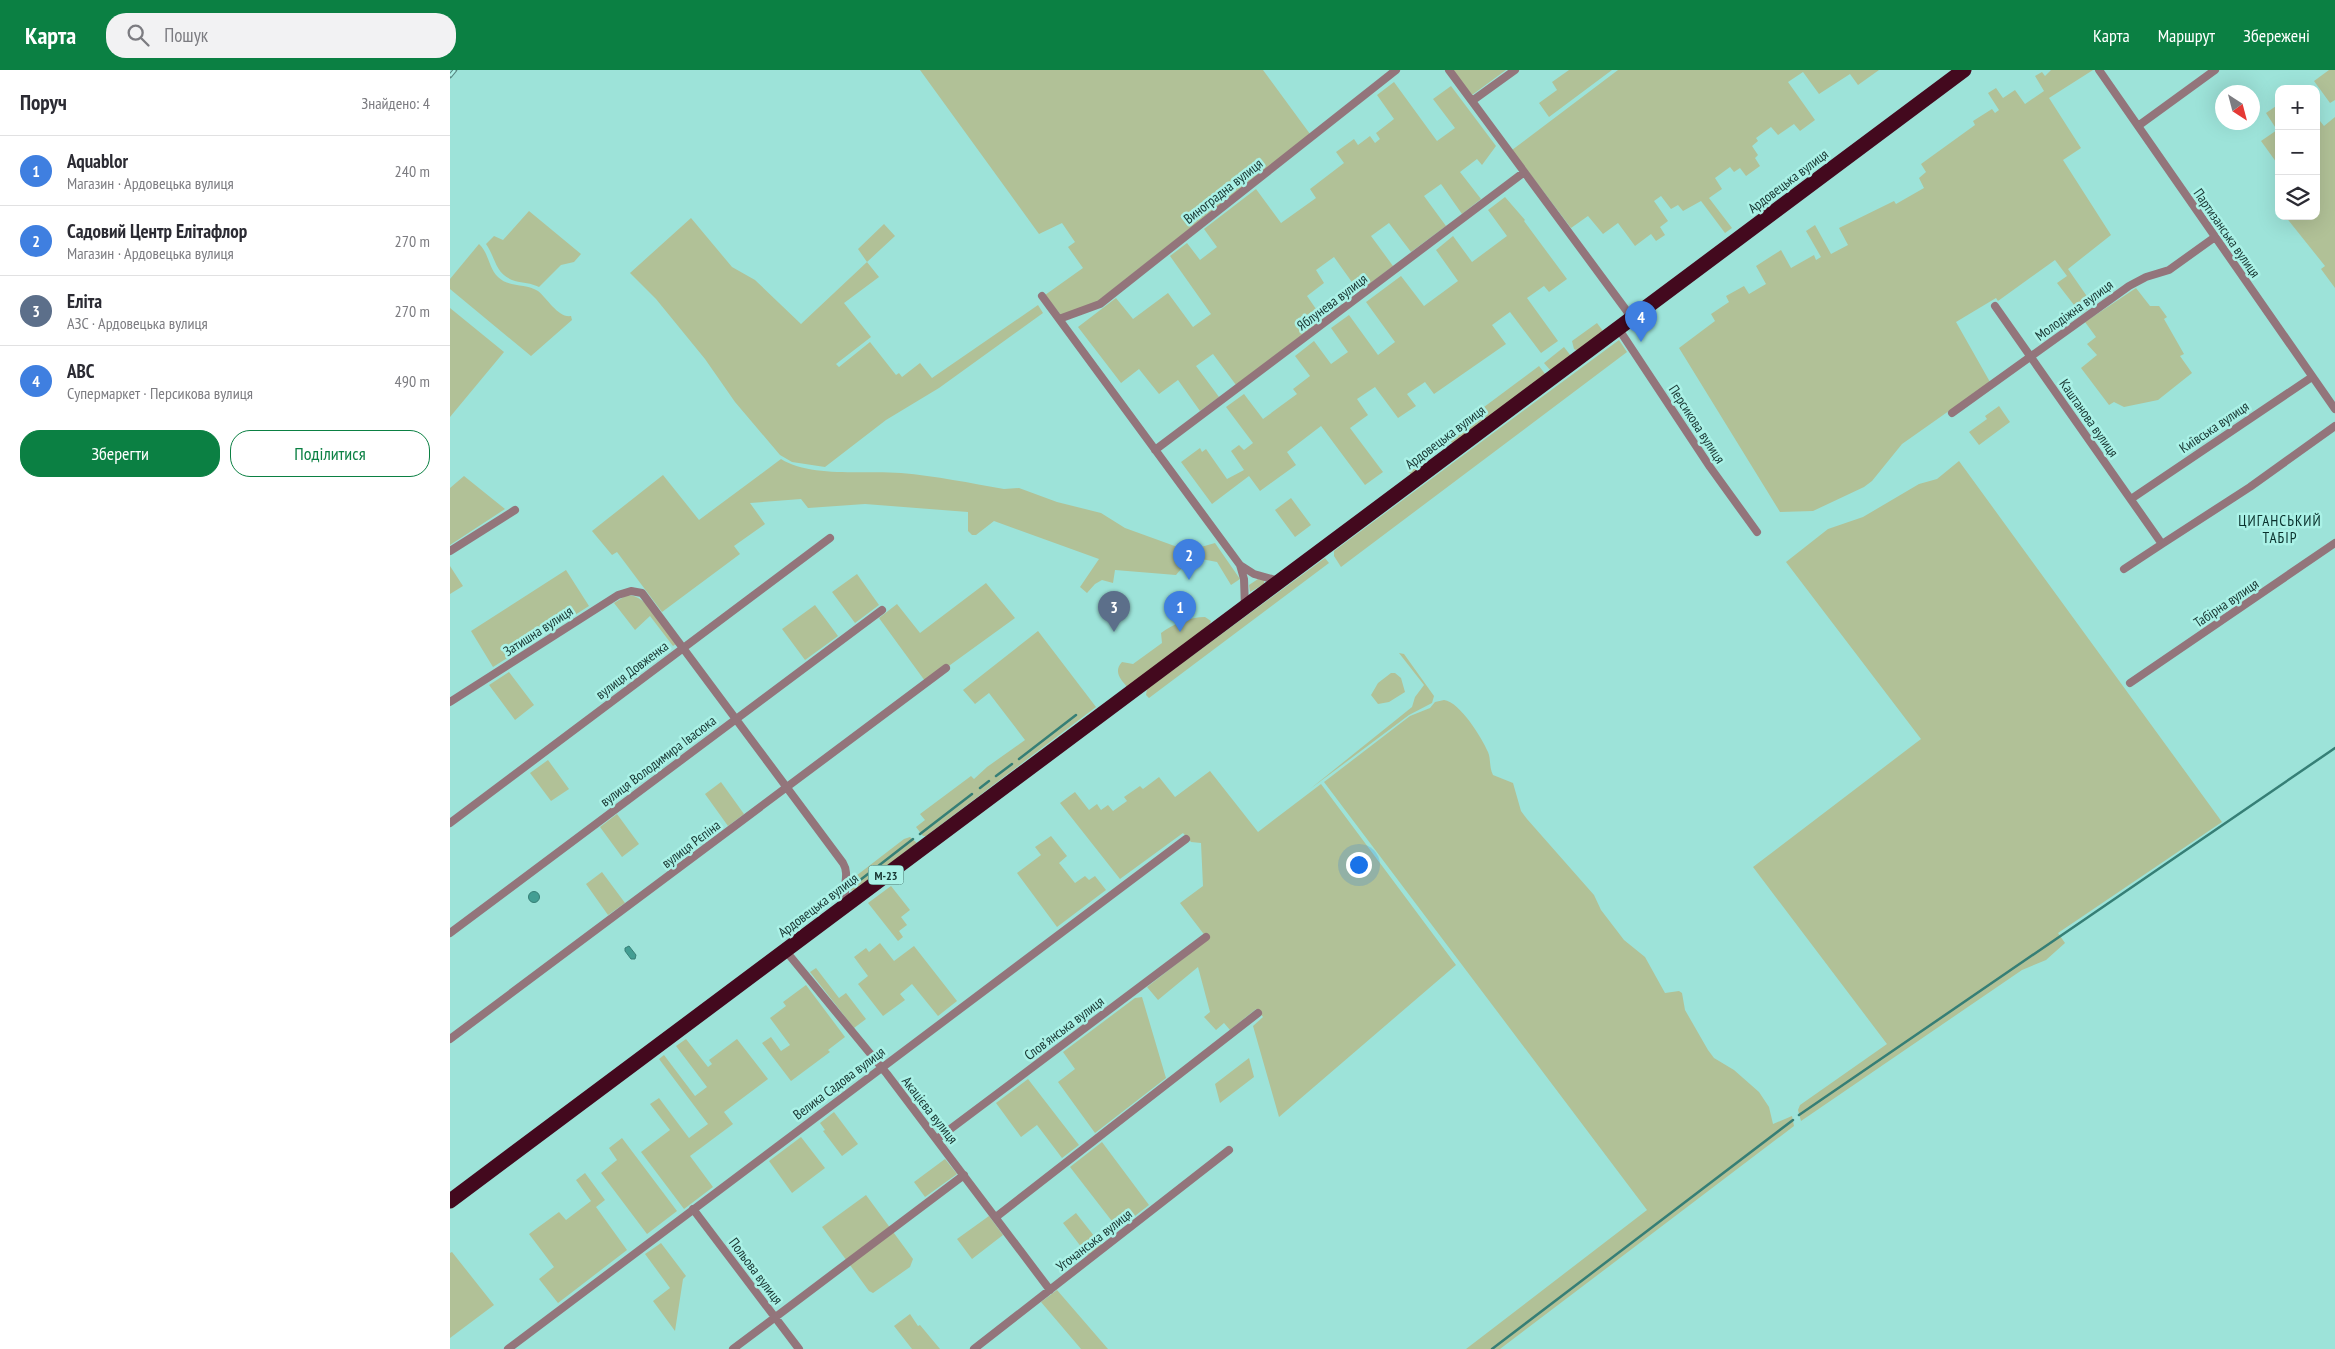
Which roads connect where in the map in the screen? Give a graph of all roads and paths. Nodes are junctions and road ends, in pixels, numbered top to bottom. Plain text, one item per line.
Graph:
1 (1396, 70) edge
2 (1449, 70) edge
3 (1515, 70) edge
4 (1964, 70) edge
5 (2099, 70) edge
6 (2215, 70) edge
7 (1472, 102) junction
8 (2138, 126) junction
9 (1523, 173) junction
10 (2215, 238) junction
11 (1042, 296) dead end
12 (1995, 306) dead end
13 (1632, 318) junction
14 (1059, 319) junction
15 (1618, 328) junction
16 (2030, 357) junction
17 (2312, 377) junction
18 (2335, 409) edge
19 (1952, 413) dead end
20 (2335, 426) edge
21 (1156, 449) junction
22 (2131, 499) junction
23 (515, 510) dead end
24 (1757, 532) dead end
25 (830, 538) dead end
26 (2335, 543) edge
27 (2162, 544) junction
28 (450, 550) edge
29 (1240, 565) junction
30 (2124, 569) dead end
31 (1278, 581) junction
32 (1245, 606) junction
33 (882, 610) dead end
34 (682, 648) junction
35 (946, 668) dead end
36 (2130, 682) dead end
37 (450, 702) edge
38 (735, 719) junction
39 (787, 787) junction
40 (450, 823) edge
41 (1186, 839) dead end
42 (848, 904) junction
43 (450, 933) edge
44 (1206, 936) dead end
45 (785, 950) junction
46 (1258, 1013) dead end
47 (450, 1039) edge
48 (880, 1068) junction
49 (937, 1139) junction
50 (1229, 1150) dead end
51 (964, 1176) junction
52 (450, 1201) edge
53 (693, 1209) junction
54 (996, 1216) junction
55 (1050, 1290) junction
56 (775, 1317) junction
57 (508, 1349) edge
58 (732, 1349) edge
59 (799, 1349) edge
60 (974, 1349) edge

1 - 14 street, Виноградна вулиця
2 - 7 street
3 - 7 street
4 - 13 highway, Ардовецька вулиця / М-23
5 - 8 street, Партизанська вулиця
6 - 8 street
7 - 9 street
8 - 10 street, Партизанська вулиця
9 - 13 street
9 - 21 street, Яблунева вулиця
10 - 16 street, Молодіжна вулиця
10 - 17 street, Партизанська вулиця
11 - 14 street
12 - 16 street, Каштанова вулиця
13 - 15 highway, Ардовецька вулиця / М-23
14 - 21 street
15 - 24 street, Персикова вулиця
15 - 31 highway, Ардовецька вулиця / М-23
16 - 19 street, Молодіжна вулиця
16 - 22 street, Каштанова вулиця
17 - 18 street, Партизанська вулиця
17 - 22 street, Київська вулиця
20 - 27 street
21 - 29 street
22 - 27 street, Каштанова вулиця
23 - 28 street
25 - 34 street, вулиця Довженка
26 - 36 street, Табірна вулиця
27 - 30 street
29 - 31 street
29 - 32 street
31 - 32 highway, Ардовецька вулиця / М-23
32 - 42 highway, Ардовецька вулиця / М-23
33 - 38 street, вулиця Володимира Івасюка
34 - 37 street, Затишна вулиця
34 - 38 street
34 - 40 street, вулиця Довженка
35 - 39 street, вулиця Рєпіна
38 - 39 street
38 - 43 street, вулиця Володимира Івасюка
39 - 42 street
39 - 47 street, вулиця Рєпіна
41 - 48 street, Велика Садова вулиця
42 - 45 highway, Ардовецька вулиця / М-23
44 - 49 street, Словʼянська вулиця
45 - 48 street, Акацієва вулиця
45 - 52 highway, Ардовецька вулиця / М-23
46 - 54 street
48 - 49 street, Акацієва вулиця
48 - 53 street, Велика Садова вулиця
49 - 51 street, Акацієва вулиця
50 - 55 street, Угочанська вулиця
51 - 54 street, Акацієва вулиця
51 - 56 street
53 - 56 street, Польова вулиця
53 - 57 street, Велика Садова вулиця
54 - 55 street, Акацієва вулиця
55 - 60 street, Угочанська вулиця
56 - 58 street
56 - 59 street, Польова вулиця

